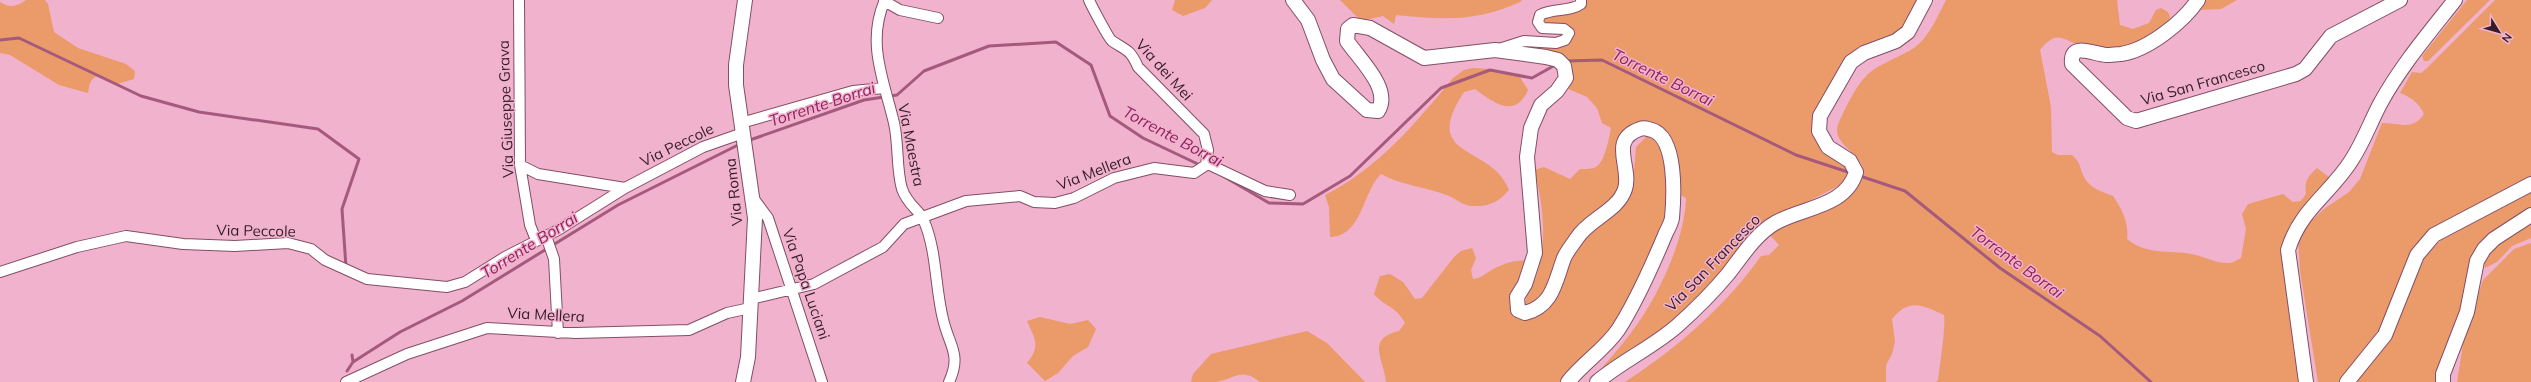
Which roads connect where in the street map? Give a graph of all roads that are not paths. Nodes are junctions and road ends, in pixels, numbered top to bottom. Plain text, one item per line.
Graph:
1 (518, 0) edge
2 (745, 0) edge
3 (1089, 0) edge
4 (1293, 0) edge
5 (1581, 0) edge
6 (1925, 0) edge
7 (2198, 0) edge
8 (2400, 0) edge
9 (2455, 0) edge
10 (884, 1) edge
11 (938, 18) dead end
12 (1495, 50) junction
13 (885, 90) junction
14 (743, 131) junction
15 (520, 165) junction
16 (1205, 166) junction
17 (2531, 184) edge
18 (625, 188) junction
19 (1290, 195) dead end
20 (754, 199) junction
21 (2531, 215) edge
22 (922, 218) junction
23 (548, 239) junction
24 (536, 240) junction
25 (0, 272) edge
26 (792, 291) junction
27 (751, 304) junction
28 (558, 333) junction
29 (346, 382) edge
30 (743, 382) edge
31 (822, 382) edge
32 (949, 382) edge
33 (1568, 382) edge
34 (1597, 382) edge
35 (2306, 382) edge
36 (2347, 382) edge
37 (2443, 382) edge

1 - 15 street, Via Giuseppe Grava
2 - 14 street, Via Roma
3 - 16 street, Via dei Mei
4 - 12 street
5 - 12 street
6 - 34 street, Via San Francesco
7 - 8 street, Via San Francesco
9 - 35 street
10 - 11 street
10 - 13 street, Via Maestra
12 - 33 street
13 - 14 street, Via Peccole
13 - 22 street, Via Maestra
14 - 18 street, Via Peccole
14 - 20 street, Via Roma
15 - 18 street
15 - 24 street, Via Giuseppe Grava
16 - 19 street
16 - 22 street, Via Mellera
17 - 36 street
18 - 23 street, Via Peccole
20 - 26 street, Via Papa Luciani
20 - 27 street, Via Roma
21 - 37 street
22 - 26 street, Via Mellera
22 - 32 street, Via Maestra
23 - 24 street, Via Peccole
23 - 28 street
24 - 25 street, Via Peccole
26 - 27 street, Via Mellera
26 - 31 street, Via Papa Luciani
27 - 28 street, Via Mellera
27 - 30 street, Via Roma
28 - 29 street, Via Mellera

